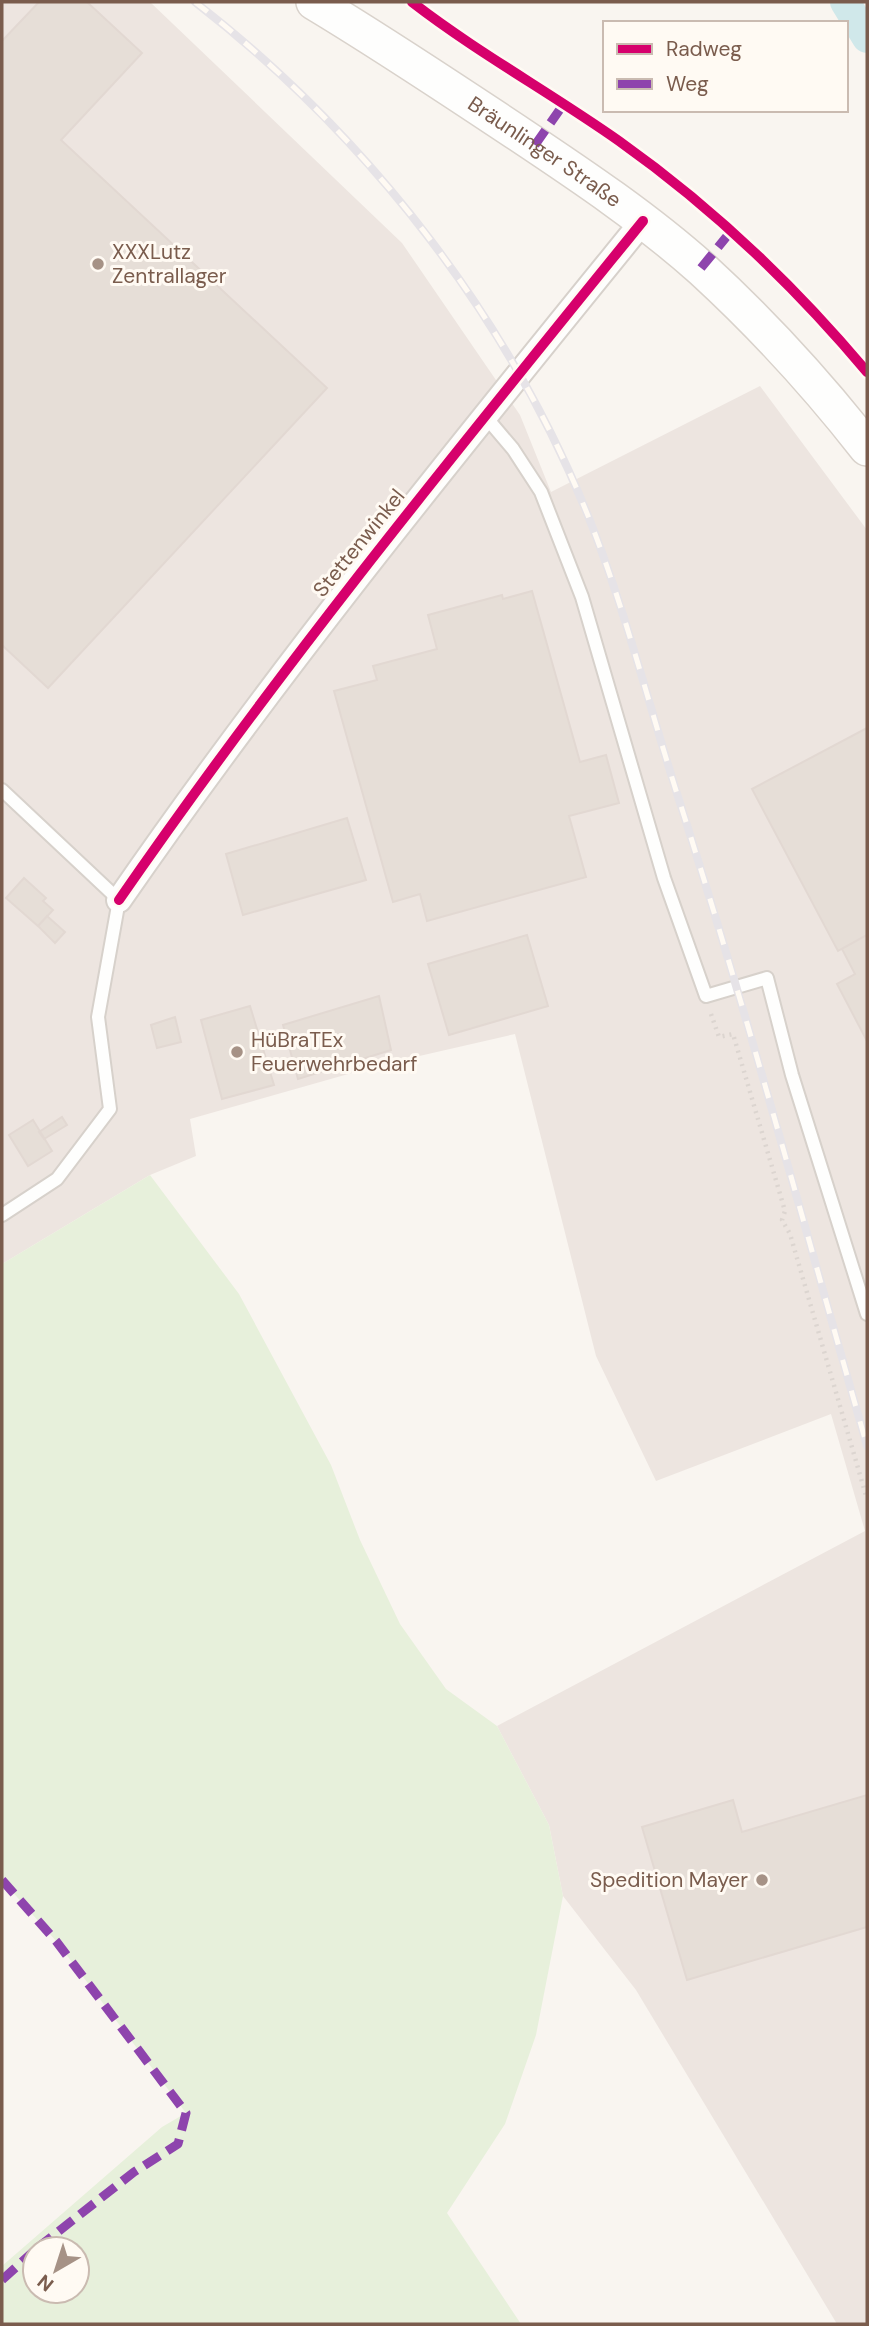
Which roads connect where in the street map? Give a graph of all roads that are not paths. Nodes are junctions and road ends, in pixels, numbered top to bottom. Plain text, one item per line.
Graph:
1 (314, 2) edge
2 (643, 221) junction
3 (485, 416) junction
4 (867, 449) edge
5 (2, 790) edge
6 (119, 900) junction
7 (2, 1215) edge
8 (867, 1314) edge

1 - 2 main road, Bräunlinger Straße
2 - 3 street, Stettenwinkel
2 - 4 main road, Bräunlinger Straße
3 - 6 street, Stettenwinkel
3 - 8 lane
5 - 6 lane
6 - 7 lane, Stettenwinkel

